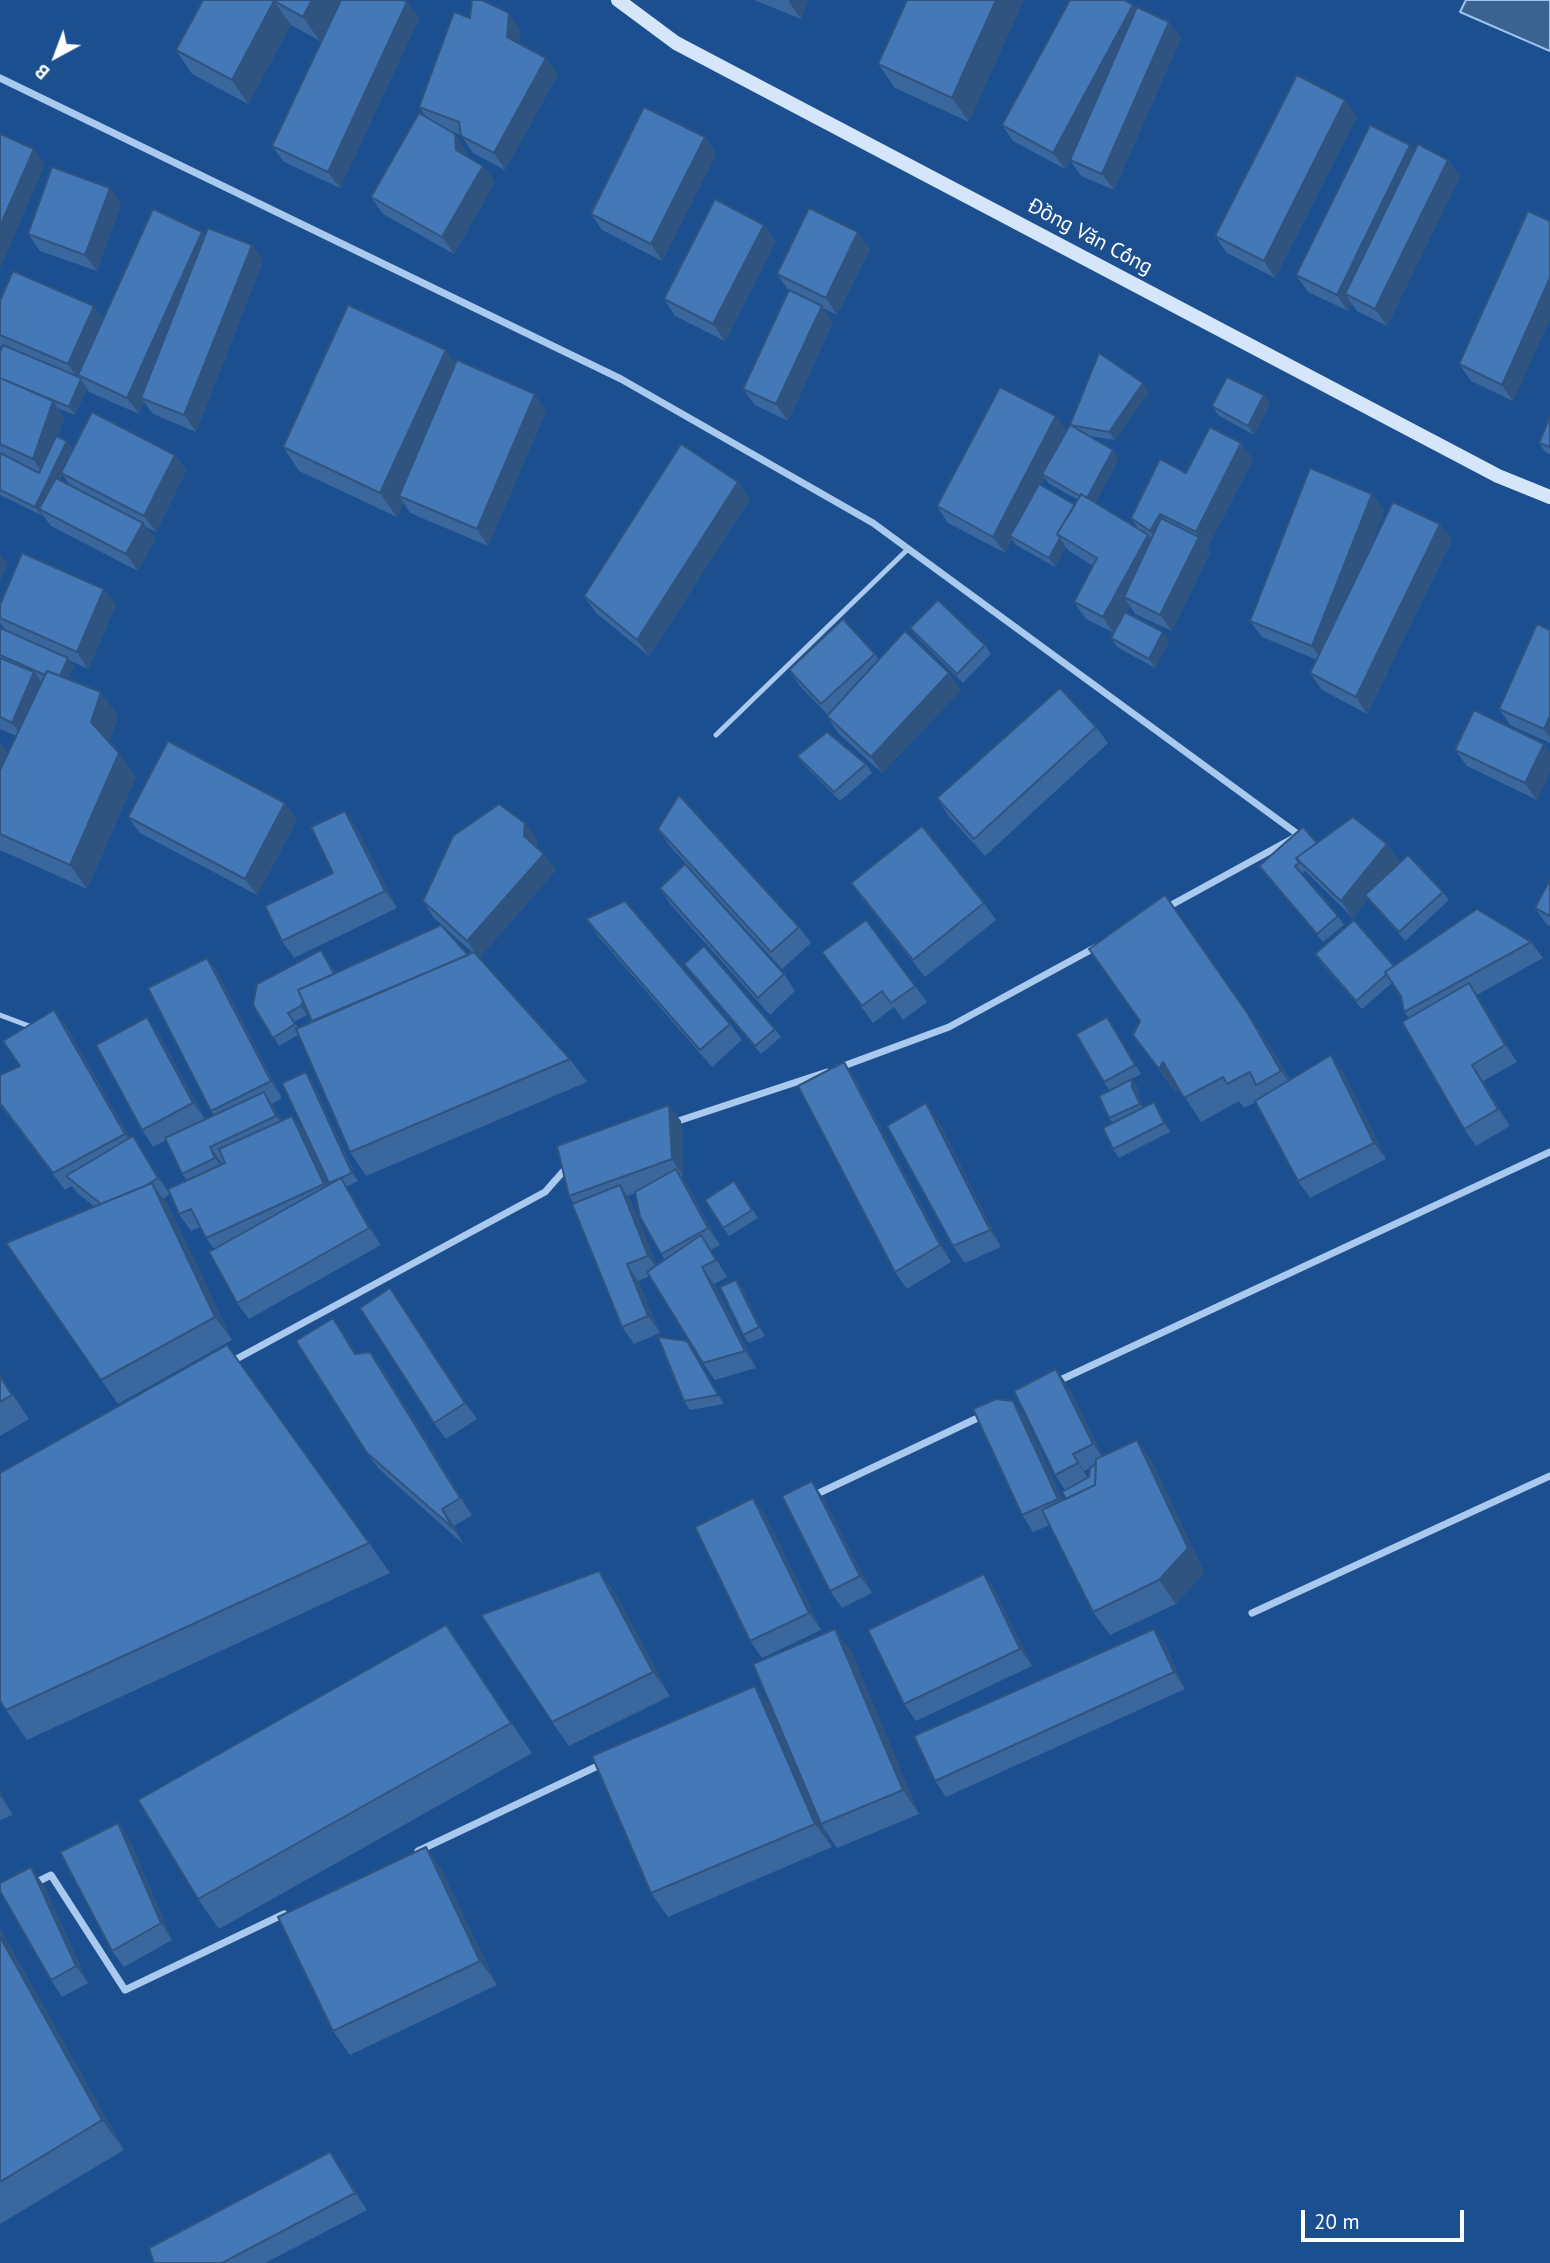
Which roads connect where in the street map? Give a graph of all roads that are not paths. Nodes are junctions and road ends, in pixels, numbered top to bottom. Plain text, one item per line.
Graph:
1 (618, 0) edge
2 (0, 78) edge
3 (1550, 497) edge
4 (908, 549) junction
5 (716, 735) dead end
6 (1154, 915) edge
7 (1106, 941) edge
8 (0, 1014) edge
9 (29, 1026) edge
10 (668, 1124) edge
11 (1550, 1152) edge
12 (571, 1162) edge
13 (226, 1365) edge
14 (1046, 1387) edge
15 (995, 1410) edge
16 (1550, 1476) edge
17 (819, 1493) edge
18 (1252, 1613) dead end
19 (614, 1758) edge
20 (413, 1853) edge
21 (30, 1885) edge
22 (288, 1913) edge

1 - 3 street, Đồng Văn Cống
2 - 4 street
4 - 5 lane
4 - 6 street
7 - 10 street
8 - 9 lane
11 - 14 street
12 - 13 street
15 - 17 street
16 - 18 street
19 - 20 street
21 - 22 street

